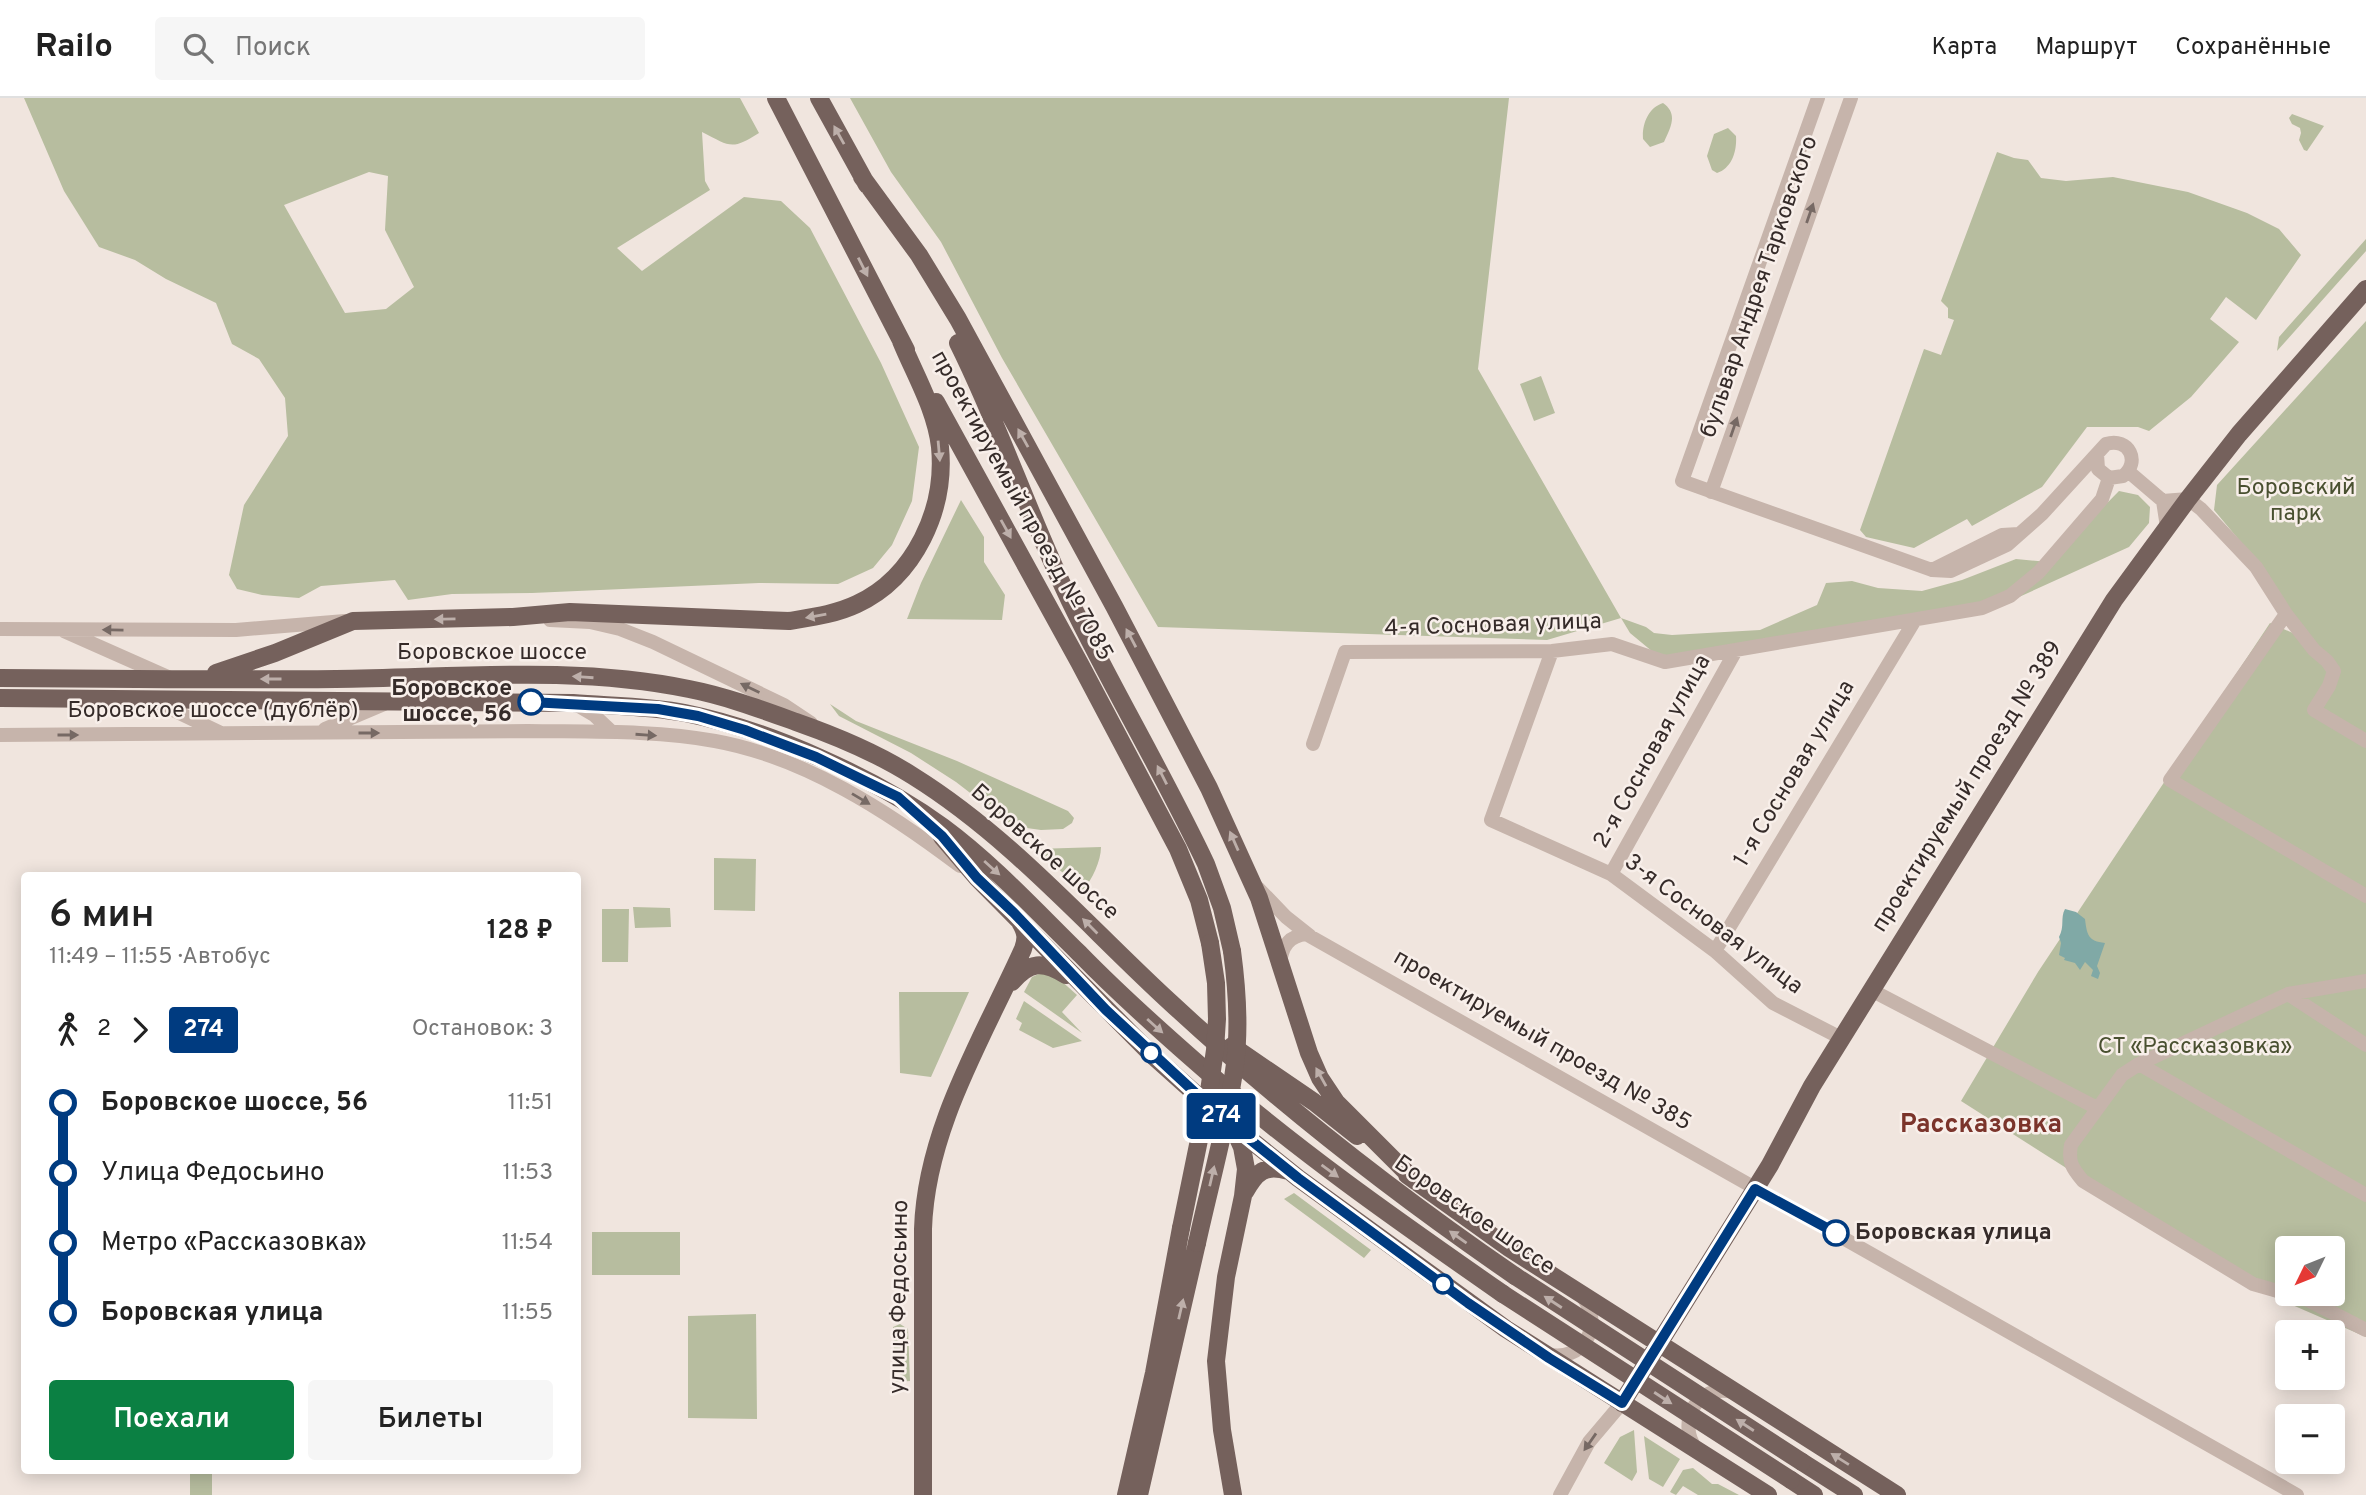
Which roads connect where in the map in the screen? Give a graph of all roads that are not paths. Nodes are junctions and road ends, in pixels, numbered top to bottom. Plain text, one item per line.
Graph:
1 (776, 98) edge
2 (819, 98) edge
3 (1818, 98) edge
4 (1851, 98) edge
5 (862, 177) junction
6 (2366, 289) edge
7 (901, 341) junction
8 (2097, 454) junction
9 (2129, 472) junction
10 (2109, 478) junction
11 (1712, 492) junction
12 (2188, 499) junction
13 (2163, 501) junction
14 (2167, 527) junction
15 (2286, 614) junction
16 (513, 617) junction
17 (353, 621) junction
18 (1915, 621) junction
19 (0, 629) edge
20 (58, 629) junction
21 (1552, 651) junction
22 (1735, 652) junction
23 (0, 678) edge
24 (171, 679) junction
25 (196, 679) junction
26 (0, 698) edge
27 (150, 699) junction
28 (396, 701) junction
29 (573, 703) junction
30 (612, 732) junction
31 (311, 733) junction
32 (827, 733) junction
33 (223, 734) junction
34 (0, 735) edge
35 (2366, 741) edge
36 (1313, 744) dead end
37 (898, 797) junction
38 (1247, 869) junction
39 (1611, 874) junction
40 (977, 878) junction
41 (2366, 896) edge
42 (1014, 913) junction
43 (1309, 935) junction
44 (1715, 951) junction
45 (1280, 963) junction
46 (1139, 973) junction
47 (2366, 981) edge
48 (1081, 984) junction
49 (1005, 990) junction
50 (1871, 990) junction
51 (2288, 994) junction
52 (1841, 1038) junction
53 (2366, 1045) edge
54 (2139, 1064) junction
55 (2097, 1108) junction
56 (1233, 1126) junction
57 (1288, 1171) junction
58 (1415, 1181) junction
59 (1755, 1189) junction
60 (2366, 1195) edge
61 (1244, 1196) junction
62 (1576, 1291) junction
63 (2366, 1330) edge
64 (1658, 1344) junction
65 (1538, 1350) junction
66 (1735, 1393) junction
67 (1622, 1403) junction
68 (1699, 1453) junction
69 (923, 1495) edge
70 (1126, 1495) edge
71 (1139, 1495) edge
72 (1233, 1495) edge
73 (1560, 1495) edge
74 (1768, 1495) edge
75 (1814, 1495) edge
76 (1854, 1495) edge
77 (1897, 1495) edge
78 (2297, 1495) edge

1 -> 7 main road, проектируемый проезд № 7085
5 -> 2 main road, проектируемый проезд № 7085
3 - 11 street, бульвар Андрея Тарковского
11 -> 4 street, бульвар Андрея Тарковского
38 -> 5 main road
71 -> 5 main road, проектируемый проезд № 7085, bridge
6 - 12 main road, проектируемый проезд № 389
7 -> 16 main road
7 -> 70 main road, проектируемый проезд № 7085, bridge
8 - 9 street
8 - 10 street
8 - 11 street
9 - 10 street
9 - 13 street
10 - 18 street, 4-я Сосновая улица
12 - 13 street
12 - 14 main road, проектируемый проезд № 389
12 - 15 street
13 - 14 street
14 - 50 main road, проектируемый проезд № 389
15 - 35 street
15 - 41 street
16 -> 17 main road
32 -> 16 street
17 -> 20 street
17 - 25 main road
18 - 22 street, 4-я Сосновая улица
18 - 44 street, 1-я Сосновая улица
19 - 20 street
20 - 24 street
21 - 22 street, 4-я Сосновая улица
21 - 36 street, 4-я Сосновая улица
21 - 39 street, 3-я Сосновая улица
22 - 39 street, 2-я Сосновая улица
23 - 24 main road, Боровское шоссе
24 - 25 main road, Боровское шоссе
32 -> 25 main road, Боровское шоссе
26 - 27 main road, Боровское шоссе
27 - 28 main road, Боровское шоссе
27 - 33 street
28 - 29 main road, Боровское шоссе
28 - 31 street
29 - 30 street
29 - 37 main road, Боровское шоссе
31 -> 30 street, Боровское шоссе (дублёр)
30 -> 40 street, Боровское шоссе (дублёр)
31 - 33 street, Боровское шоссе (дублёр)
46 -> 32 main road, Боровское шоссе
34 -> 33 street, Боровское шоссе (дублёр)
37 - 40 main road
37 -> 75 main road, Боровское шоссе, bridge
38 - 43 street, проектируемый проезд № 385
38 - 45 main road
39 - 44 street, 3-я Сосновая улица
40 - 42 main road
42 - 48 main road
42 - 49 main road, улица Федосьино
43 - 45 street
43 - 59 street, проектируемый проезд № 385
44 - 52 street, 3-я Сосновая улица
58 -> 45 main road
46 - 58 main road
76 -> 46 main road, Боровское шоссе, bridge
47 - 51 street
48 - 49 main road
48 - 56 main road
49 - 69 main road, улица Федосьино
50 - 52 main road, проектируемый проезд № 389
50 - 55 street
51 - 53 street
51 - 54 street
52 - 59 main road, проектируемый проезд № 389
54 - 55 street
54 - 60 street
55 - 63 street
56 - 57 main road
56 - 61 main road
57 - 61 main road
57 - 65 main road
58 - 62 main road
59 - 64 main road, проектируемый проезд № 389
59 - 78 street
61 - 72 main road
62 - 64 main road
62 - 65 street
64 - 66 main road
64 - 67 main road, проектируемый проезд № 389
65 - 67 main road
66 - 68 street
77 -> 66 main road
67 - 68 main road
67 -> 73 street
68 - 74 main road

